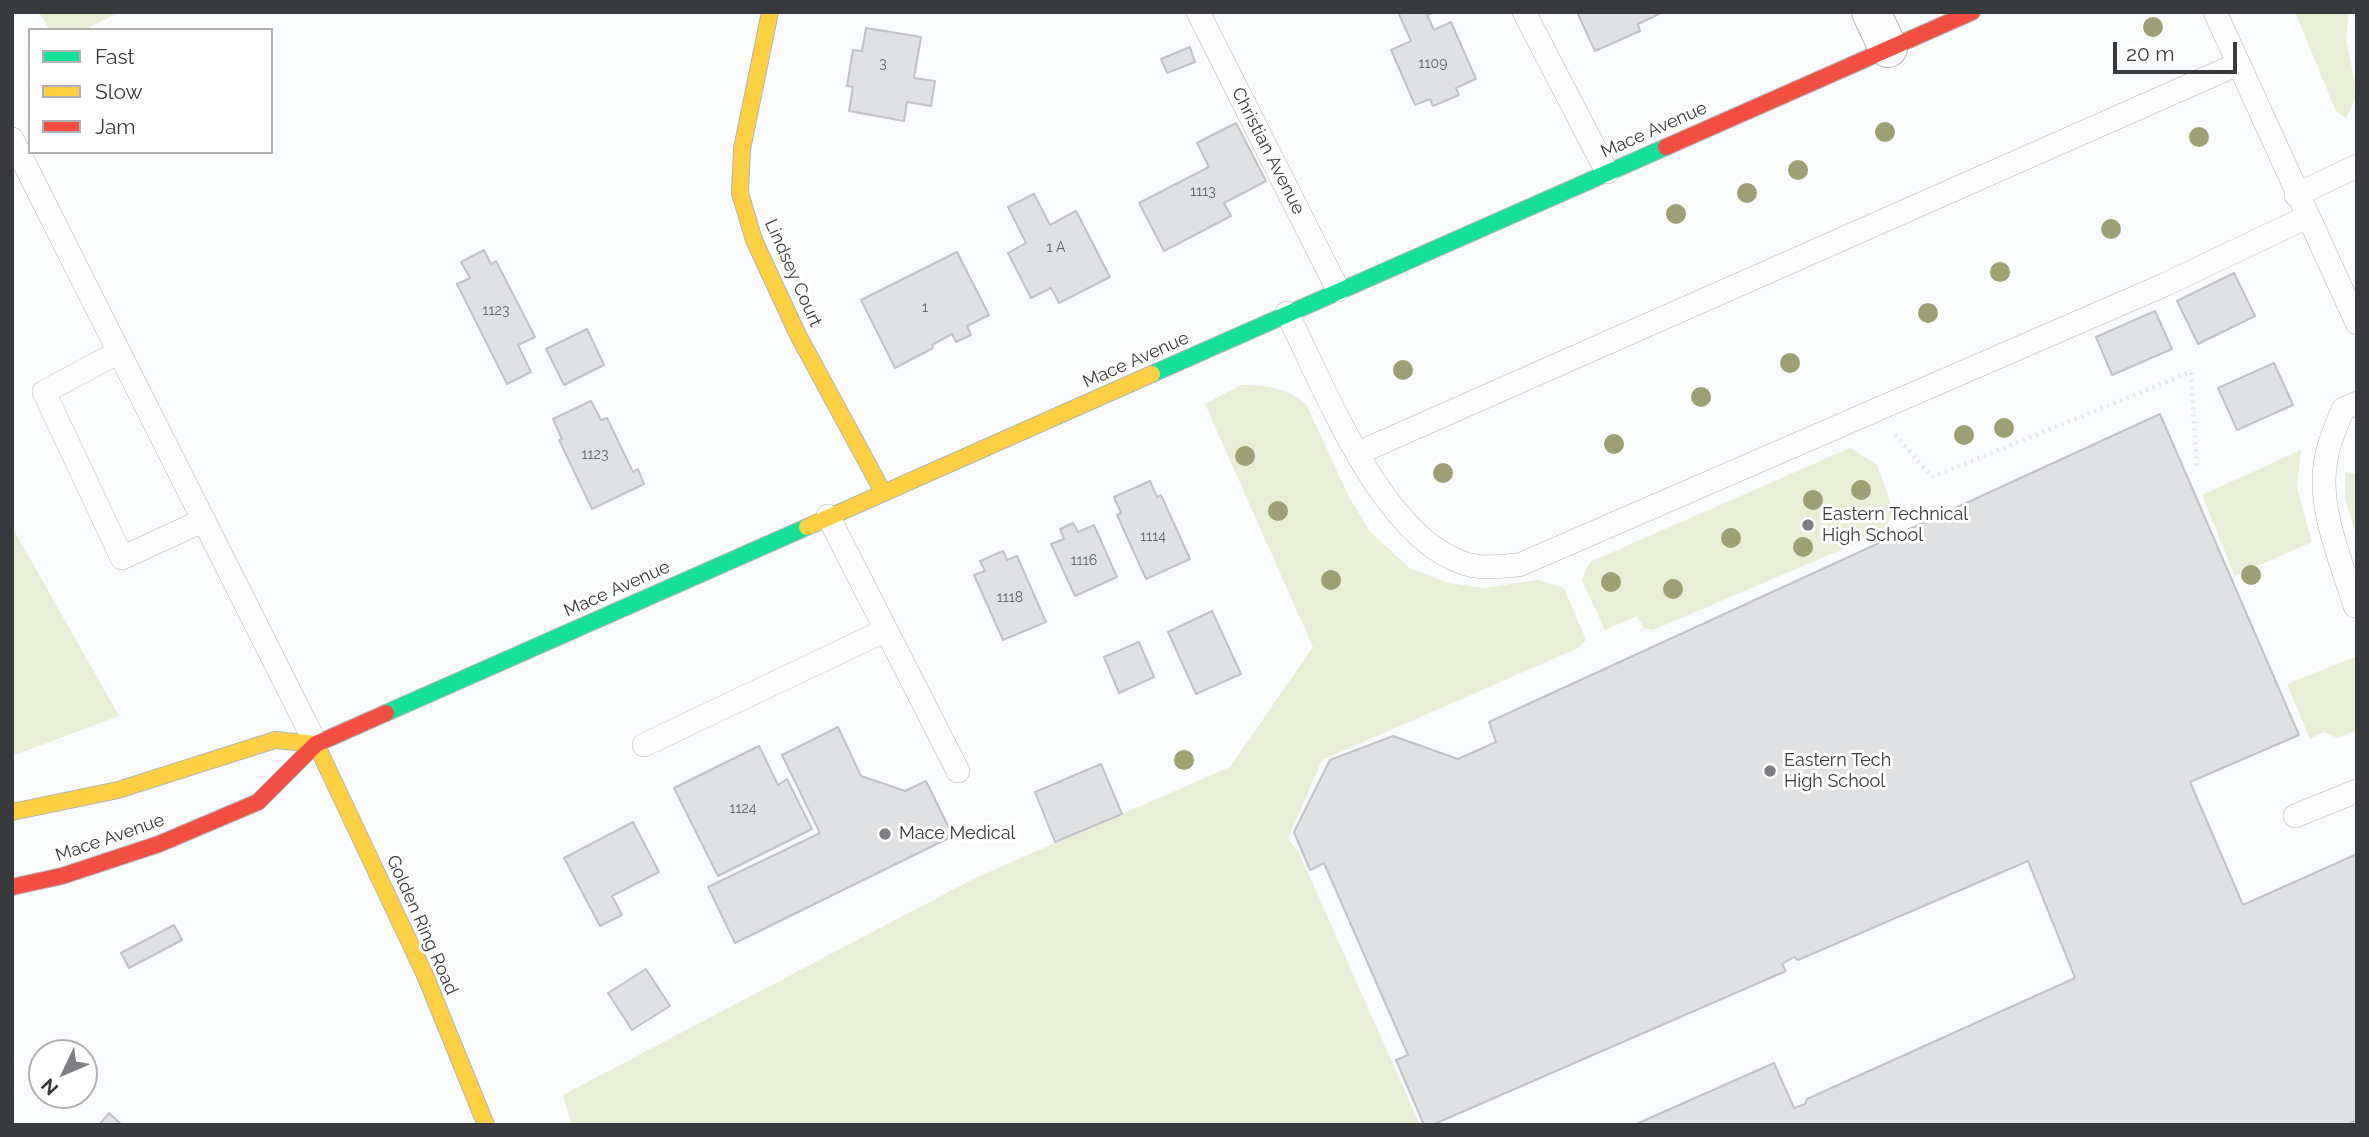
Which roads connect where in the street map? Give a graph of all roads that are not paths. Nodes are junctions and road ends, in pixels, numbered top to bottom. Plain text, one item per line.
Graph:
1 (770, 12) edge
2 (1198, 12) edge
3 (1524, 12) edge
4 (1871, 12) edge
5 (1972, 12) edge
6 (2215, 12) edge
7 (1888, 48) junction
8 (2238, 64) junction
9 (12, 139) edge
10 (2357, 166) edge
11 (1606, 172) junction
12 (2296, 195) junction
13 (2306, 218) junction
14 (1338, 290) junction
15 (1287, 313) junction
16 (2357, 323) edge
17 (120, 352) junction
18 (2357, 403) edge
19 (1358, 453) junction
20 (883, 492) junction
21 (828, 516) junction
22 (204, 520) junction
23 (2355, 606) dead end
24 (886, 630) junction
25 (316, 744) junction
26 (645, 745) dead end
27 (958, 771) dead end
28 (2357, 790) edge
29 (12, 812) edge
30 (2295, 816) dead end
31 (12, 887) edge
32 (486, 1125) edge

1 - 20 main road, Lindsey Court
2 - 14 lane, Christian Avenue
3 - 11 lane
4 - 7 street
5 - 7 main road, Mace Avenue
6 - 8 lane
7 - 11 main road, Mace Avenue
8 - 12 lane
8 - 19 lane
9 - 17 lane
10 - 12 lane
11 - 14 main road, Mace Avenue
12 - 13 lane
13 - 16 lane
13 - 19 lane
14 - 15 main road, Mace Avenue
15 - 19 lane
15 - 20 main road, Mace Avenue
17 - 22 lane
17 - 22 lane
18 - 23 lane
20 - 21 main road, Mace Avenue
21 - 24 lane
21 - 25 main road, Mace Avenue
22 - 25 lane
24 - 26 lane
24 - 27 lane
25 - 29 main road, Mace Avenue
25 - 31 main road, Mace Avenue
25 - 32 main road, Golden Ring Road
28 - 30 lane

